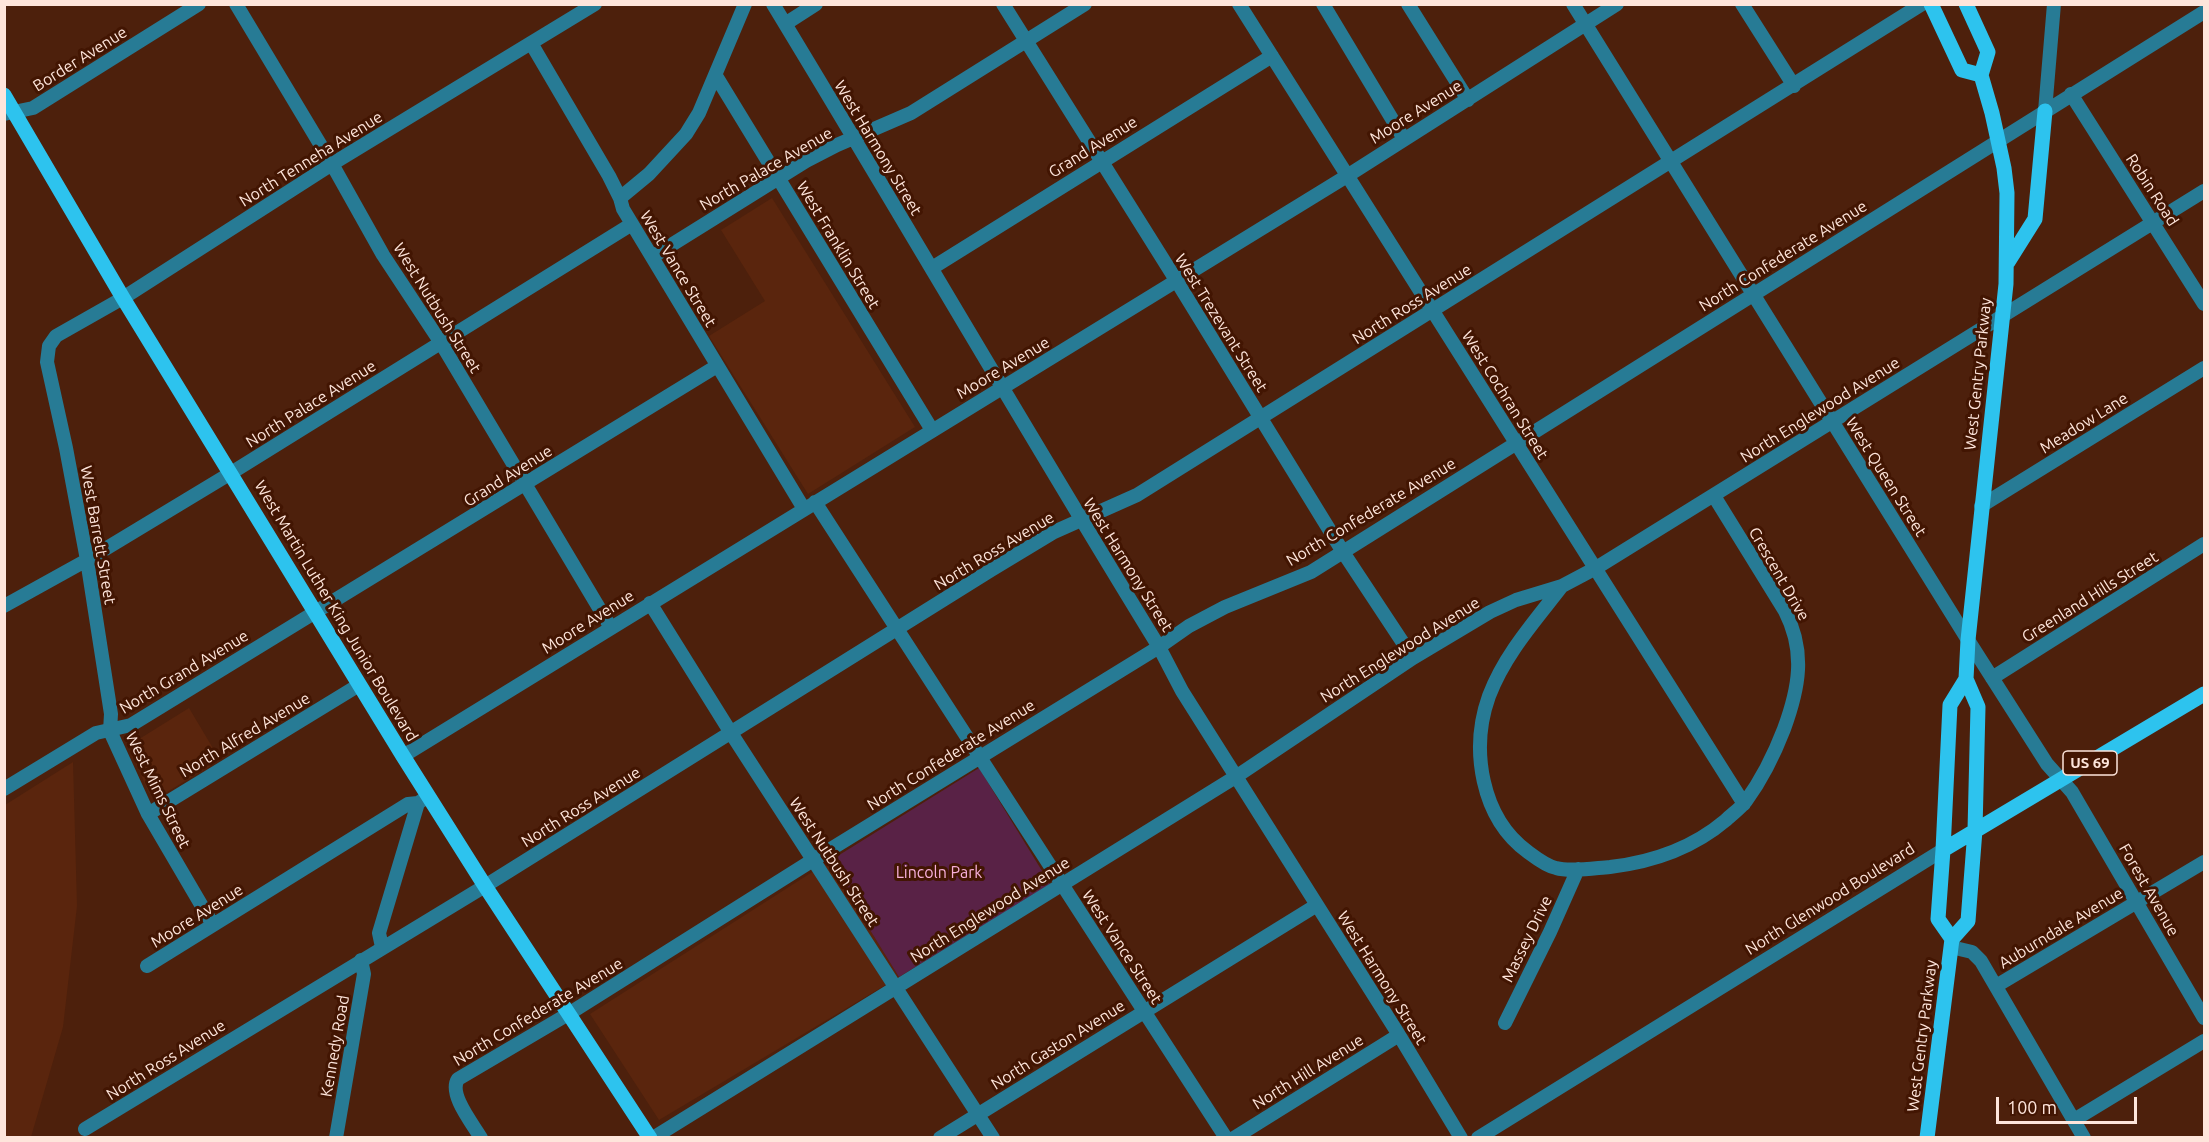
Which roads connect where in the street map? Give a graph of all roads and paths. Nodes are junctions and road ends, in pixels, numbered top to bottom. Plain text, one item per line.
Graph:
1 (199, 4) edge
2 (236, 4) edge
3 (566, 4) edge
4 (595, 4) edge
5 (746, 4) edge
6 (773, 4) edge
7 (816, 4) edge
8 (1003, 4) edge
9 (1085, 4) edge
10 (1239, 4) edge
11 (1323, 4) edge
12 (1408, 4) edge
13 (1574, 4) edge
14 (1617, 4) edge
15 (1742, 4) edge
16 (1922, 4) edge
17 (1931, 4) edge
18 (1966, 4) edge
19 (2054, 4) edge
20 (2205, 12) edge
21 (574, 17) junction
22 (785, 24) junction
23 (1586, 24) junction
24 (1026, 42) junction
25 (531, 43) junction
26 (1272, 56) junction
27 (1981, 75) junction
28 (716, 76) junction
29 (1794, 86) junction
30 (2071, 94) junction
31 (4, 95) edge
32 (1468, 100) junction
33 (2045, 111) junction
34 (9, 114) edge
35 (853, 139) junction
36 (1404, 139) junction
37 (1999, 140) junction
38 (1101, 161) junction
39 (1669, 162) junction
40 (333, 164) junction
41 (1347, 176) junction
42 (778, 177) junction
43 (2205, 191) edge
44 (620, 198) junction
45 (2154, 223) junction
46 (632, 224) junction
47 (652, 257) junction
48 (2006, 264) junction
49 (932, 268) junction
50 (1176, 280) junction
51 (1753, 294) junction
52 (123, 298) junction
53 (2205, 304) edge
54 (1432, 311) junction
55 (2002, 315) junction
56 (441, 343) junction
57 (49, 346) joint
58 (717, 366) junction
59 (2205, 368) edge
60 (1002, 389) junction
61 (1260, 417) junction
62 (1833, 422) junction
63 (932, 430) junction
64 (1516, 443) junction
65 (231, 473) junction
66 (526, 484) junction
67 (1713, 496) junction
68 (810, 505) junction
69 (1981, 506) junction
70 (1081, 520) junction
71 (2205, 544) edge
72 (1343, 552) junction
73 (87, 560) junction
74 (1596, 568) junction
75 (1562, 586) junction
76 (5, 603) edge
77 (650, 603) junction
78 (315, 613) junction
79 (611, 628) junction
80 (898, 629) junction
81 (1968, 640) junction
82 (1159, 647) junction
83 (1413, 658) junction
84 (1992, 678) junction
85 (1966, 679) junction
86 (359, 685) junction
87 (2205, 694) edge
88 (110, 731) junction
89 (731, 733) junction
90 (404, 756) junction
91 (980, 757) junction
92 (1237, 776) junction
93 (2061, 780) junction
94 (4, 789) edge
95 (423, 799) junction
96 (1744, 804) junction
97 (148, 814) junction
98 (1975, 830) junction
99 (1944, 850) junction
100 (813, 860) junction
101 (2205, 862) edge
102 (1578, 869) junction
103 (1062, 885) junction
104 (485, 886) junction
105 (2137, 902) junction
106 (1317, 905) junction
107 (213, 925) junction
108 (1951, 943) junction
109 (382, 947) junction
110 (361, 960) junction
111 (147, 966) dead end
112 (1996, 986) junction
113 (897, 988) junction
114 (1143, 1011) junction
115 (570, 1013) junction
116 (2205, 1018) edge
117 (1505, 1023) dead end
118 (1399, 1035) junction
119 (2205, 1041) edge
120 (978, 1114) junction
121 (2074, 1120) junction
122 (85, 1129) dead end
123 (336, 1137) edge
124 (481, 1137) edge
125 (652, 1137) edge
126 (940, 1137) edge
127 (993, 1137) edge
128 (1226, 1137) edge
129 (1234, 1137) edge
130 (1461, 1137) edge
131 (1478, 1137) edge
132 (1927, 1137) edge
133 (2084, 1137) edge

1 - 34 street, Border Avenue
2 - 40 street, West Nutbush Street
3 - 21 street
4 - 21 street, North Tenneha Avenue
5 - 28 street
6 - 22 street, West Harmony Street
7 - 22 street
8 - 24 street, West Trezevant Street
9 - 24 street, North Palace Avenue
10 - 26 street, West Cochran Street
11 - 36 street
12 - 32 street
13 - 23 street, West Queen Street
14 - 23 street, Moore Avenue
15 - 29 street
16 - 29 street, North Ross Avenue
17 - 27 main road
18 - 27 main road, West Gentry Parkway
19 - 33 street
20 - 30 street, North Confederate Avenue
21 - 25 street, North Tenneha Avenue
22 - 35 street, West Harmony Street
23 - 32 street, Moore Avenue
23 - 39 street, West Queen Street
24 - 35 street, North Palace Avenue
24 - 38 street, West Trezevant Street
25 - 40 street, North Tenneha Avenue
25 - 44 street, West Vance Street
26 - 38 street, Grand Avenue
26 - 41 street, West Cochran Street
27 - 37 main road, West Gentry Parkway
28 - 42 street, West Franklin Street
28 - 44 street
29 - 39 street, North Ross Avenue
30 - 33 street, North Confederate Avenue
30 - 45 street, Robin Road
31 - 34 main road, West Martin Luther King Junior Boulevard
32 - 36 street, Moore Avenue
33 - 37 street, North Confederate Avenue
33 - 48 main road
34 - 52 main road, West Martin Luther King Junior Boulevard
35 - 42 street, North Palace Avenue
35 - 49 street, West Harmony Street
36 - 41 street, Moore Avenue
37 - 48 main road, West Gentry Parkway
37 - 51 street, North Confederate Avenue
38 - 49 street, Grand Avenue
38 - 50 street, West Trezevant Street
39 - 51 street, West Queen Street
39 - 54 street, North Ross Avenue
40 - 52 street, North Tenneha Avenue
40 - 56 street, West Nutbush Street
41 - 50 street, Moore Avenue
41 - 54 street, West Cochran Street
42 - 47 street, North Palace Avenue
42 - 63 street, West Franklin Street
43 - 45 street, North Englewood Avenue
44 - 46 street, West Vance Street
45 - 53 street, Robin Road
45 - 55 street, North Englewood Avenue
46 - 47 street, West Vance Street
46 - 56 street, North Palace Avenue
47 - 58 street, West Vance Street
48 - 55 main road, West Gentry Parkway
49 - 60 street, West Harmony Street
50 - 60 street, Moore Avenue
50 - 61 street, West Trezevant Street
51 - 62 street, West Queen Street
51 - 64 street, North Confederate Avenue
52 - 57 street, North Tenneha Avenue
52 - 65 main road, West Martin Luther King Junior Boulevard
54 - 61 street, North Ross Avenue
54 - 64 street, West Cochran Street
55 - 62 street, North Englewood Avenue
55 - 69 main road, West Gentry Parkway
56 - 65 street, North Palace Avenue
56 - 66 street, West Nutbush Street
57 - 73 street, West Barrett Street
58 - 66 street, Grand Avenue
58 - 68 street, West Vance Street
59 - 69 street, Meadow Lane
60 - 63 street, Moore Avenue
60 - 70 street, West Harmony Street
61 - 70 street, North Ross Avenue
61 - 72 street, West Trezevant Street
62 - 67 street, North Englewood Avenue
62 - 81 street, West Queen Street
63 - 68 street, Moore Avenue
64 - 72 street, North Confederate Avenue
64 - 74 street, West Cochran Street
65 - 73 street, North Palace Avenue
65 - 78 main road, West Martin Luther King Junior Boulevard
66 - 78 street, Grand Avenue
66 - 79 street, West Nutbush Street
67 - 74 street, North Englewood Avenue
67 - 96 street, Crescent Drive
68 - 77 street, Moore Avenue
68 - 80 street, West Vance Street
69 - 81 main road, West Gentry Parkway
70 - 80 street, North Ross Avenue
70 - 82 street, West Harmony Street
71 - 84 street, Greenland Hills Street
72 - 82 street, North Confederate Avenue
72 - 83 street, West Trezevant Street
73 - 76 street, North Palace Avenue
73 - 88 street, West Barrett Street
74 - 75 street, North Englewood Avenue
74 - 96 street, West Cochran Street
75 - 83 street, North Englewood Avenue
75 - 102 street, Crescent Drive
77 - 79 street, Moore Avenue
77 - 89 street, West Nutbush Street
78 - 86 main road, West Martin Luther King Junior Boulevard
78 - 88 street, North Grand Avenue
79 - 90 street, Moore Avenue
80 - 89 street, North Ross Avenue
80 - 91 street, West Vance Street
81 - 84 street, West Queen Street
81 - 85 main road, West Gentry Parkway
82 - 91 street, North Confederate Avenue
82 - 92 street, West Harmony Street
83 - 92 street, North Englewood Avenue
84 - 93 street, West Queen Street
85 - 98 main road, West Gentry Parkway
85 - 99 main road, West Gentry Parkway
86 - 90 main road, West Martin Luther King Junior Boulevard
86 - 97 street, North Alfred Avenue
87 - 93 main road, North Glenwood Boulevard / US 69
88 - 94 street, North Grand Avenue
88 - 97 street, West Mims Street
89 - 100 street, West Nutbush Street
89 - 104 street, North Ross Avenue
90 - 95 main road, West Martin Luther King Junior Boulevard
91 - 100 street, North Confederate Avenue
91 - 103 street, West Vance Street
92 - 103 street, North Englewood Avenue
92 - 106 street, West Harmony Street
93 - 98 main road, North Glenwood Boulevard / US 69
93 - 105 street, Forest Avenue
95 - 104 main road, West Martin Luther King Junior Boulevard
95 - 107 street, Moore Avenue
95 - 109 street
96 - 102 street, Crescent Drive
97 - 107 street, West Mims Street
98 - 99 main road, North Glenwood Boulevard / US 69
98 - 108 main road, West Gentry Parkway
99 - 108 main road, West Gentry Parkway
99 - 131 street, North Glenwood Boulevard
100 - 113 street, West Nutbush Street
100 - 115 street, North Confederate Avenue
101 - 105 street, Auburndale Avenue
102 - 117 street, Massey Drive
103 - 113 street, North Englewood Avenue
103 - 114 street, West Vance Street
104 - 109 street, North Ross Avenue
104 - 115 main road, West Martin Luther King Junior Boulevard
105 - 112 street, Auburndale Avenue
105 - 116 street, Forest Avenue
106 - 114 street, North Gaston Avenue
106 - 118 street, West Harmony Street
107 - 111 street, Moore Avenue
108 - 112 street
108 - 132 main road, West Gentry Parkway
109 - 110 street, North Ross Avenue
110 - 122 street, North Ross Avenue
110 - 123 street, Kennedy Road
112 - 121 street
113 - 120 street, West Nutbush Street
113 - 125 street, North Englewood Avenue
114 - 120 street, North Gaston Avenue
114 - 128 street, West Vance Street
115 - 124 street, North Confederate Avenue
115 - 125 main road, West Martin Luther King Junior Boulevard
118 - 129 street, North Hill Avenue
118 - 130 street, West Harmony Street
119 - 121 street
120 - 126 street, North Gaston Avenue
120 - 127 street, West Nutbush Street
121 - 133 street

